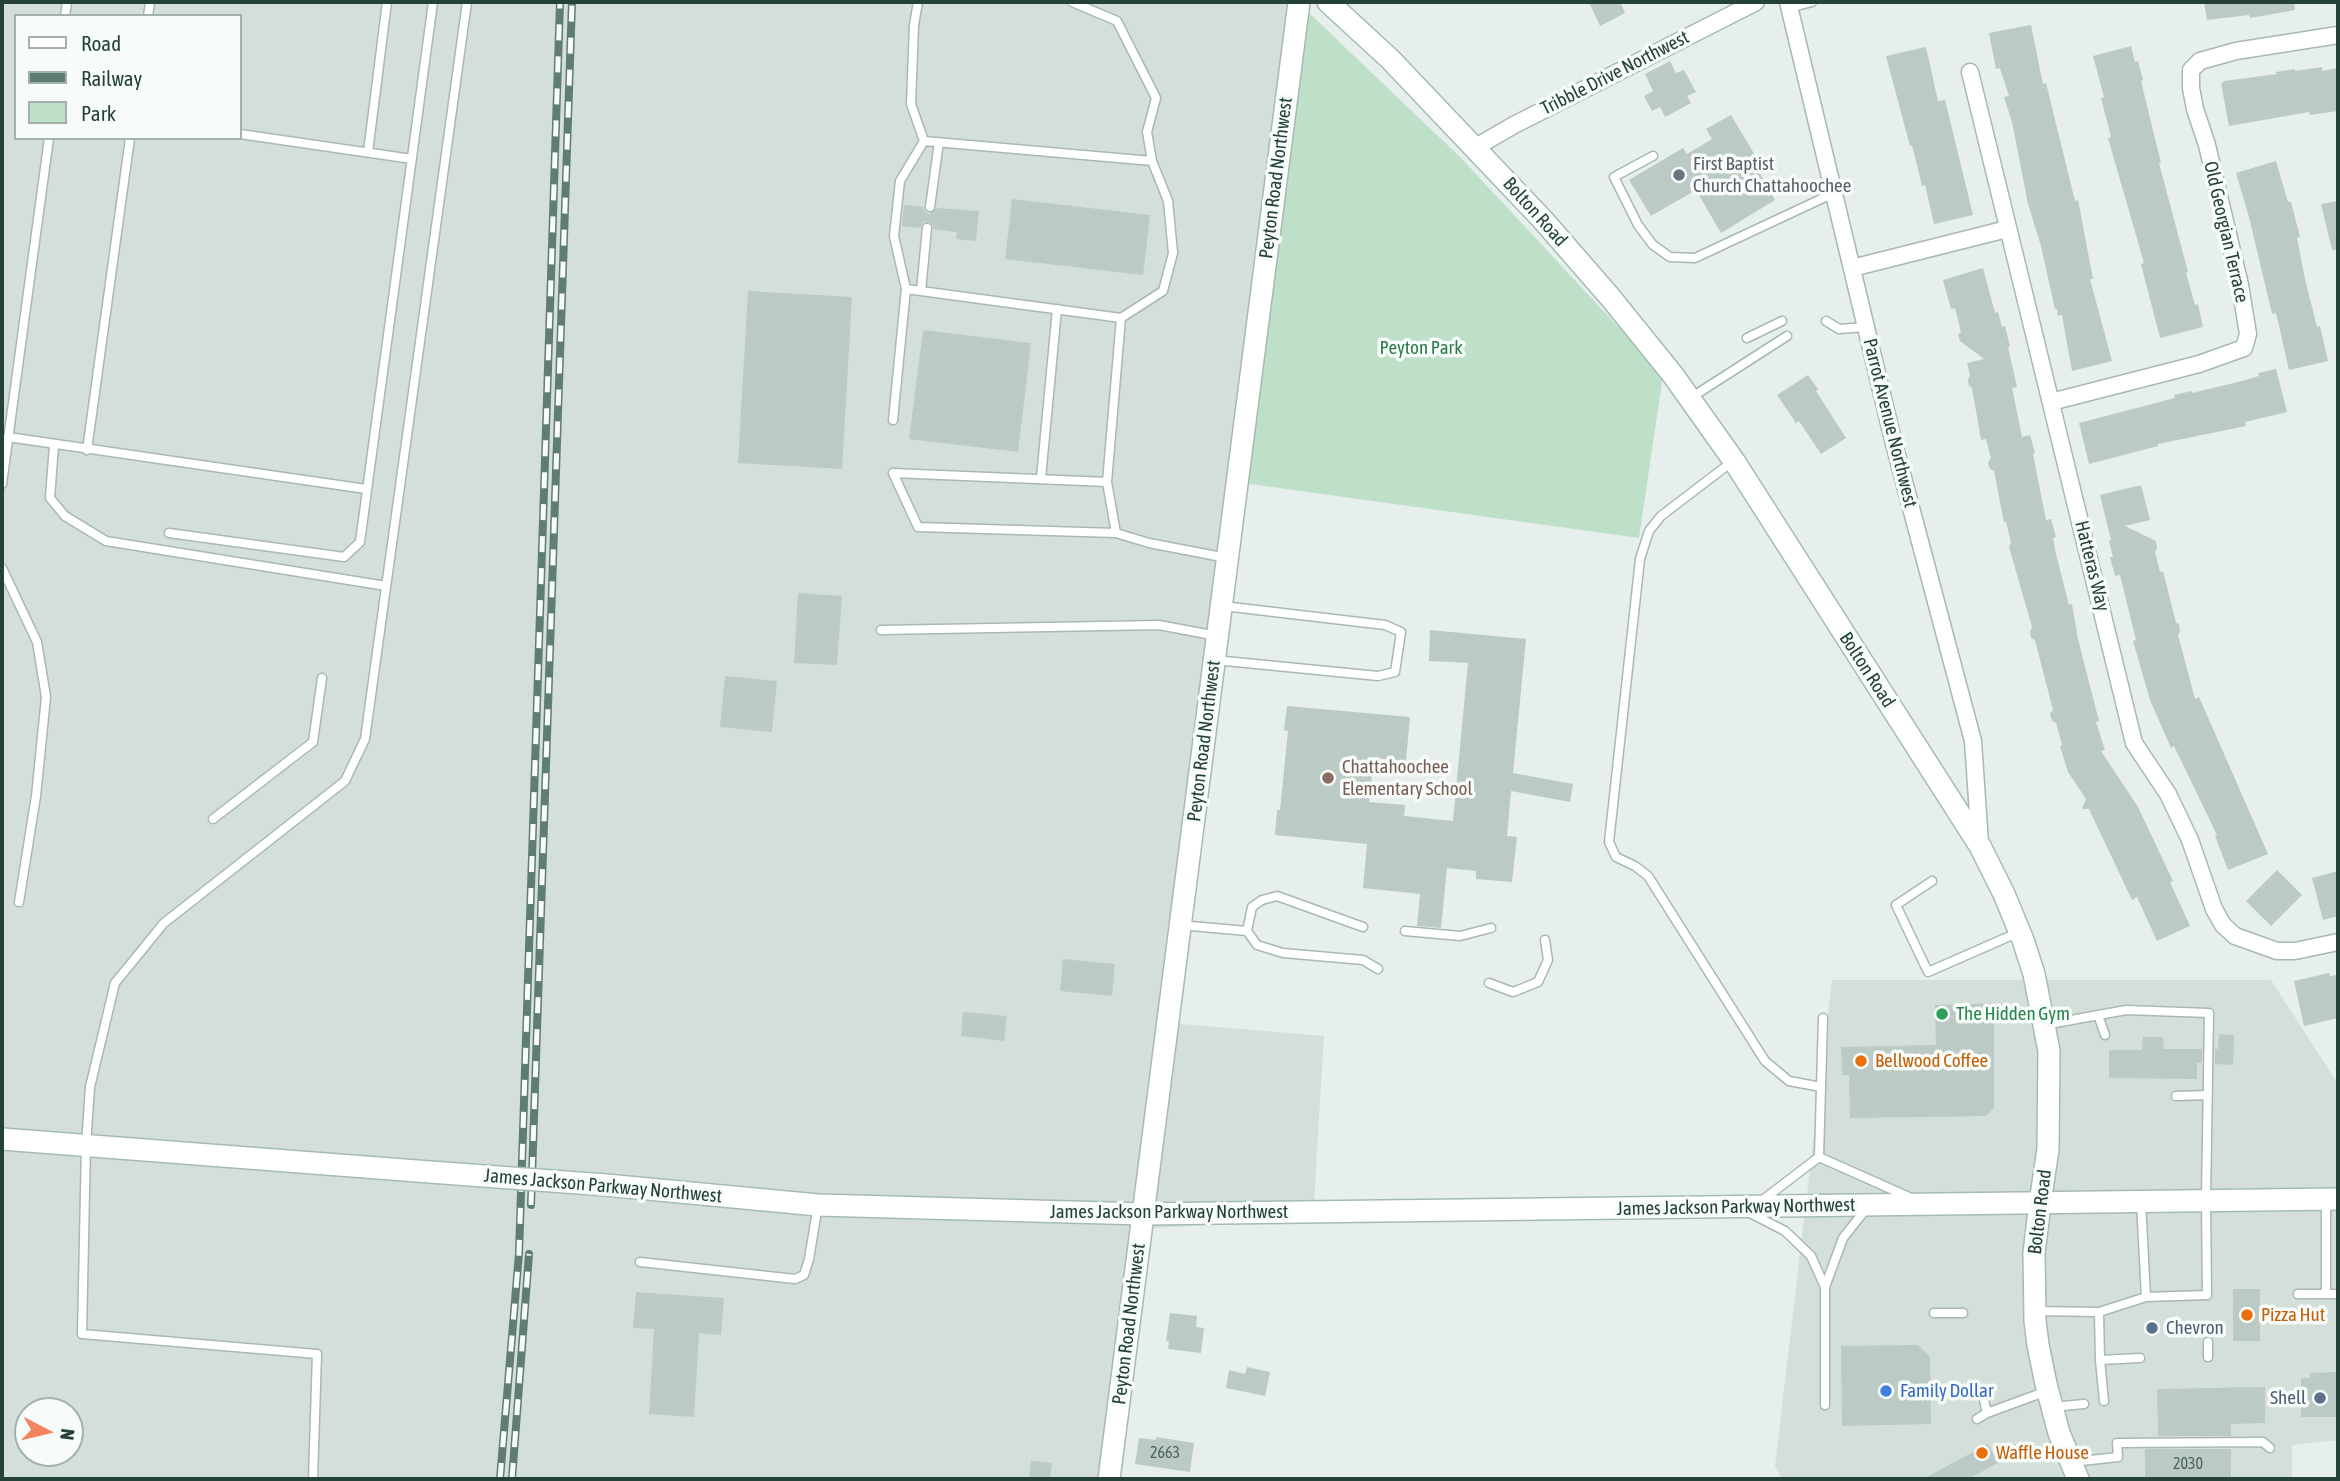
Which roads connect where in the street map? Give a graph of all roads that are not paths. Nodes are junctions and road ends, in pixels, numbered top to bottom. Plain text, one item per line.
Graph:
1 (387, 2) edge
2 (433, 2) edge
3 (467, 2) edge
4 (918, 2) edge
5 (1072, 2) edge
6 (1299, 2) edge
7 (1328, 2) edge
8 (1756, 2) edge
9 (1812, 2) edge
10 (1788, 5) edge
11 (2338, 35) edge
12 (1970, 72) dead end
13 (242, 134) edge
14 (49, 140) edge
15 (130, 140) edge
16 (924, 141) junction
17 (939, 142) junction
18 (1476, 147) junction
19 (368, 152) junction
20 (1653, 156) dead end
21 (412, 159) junction
22 (1152, 161) junction
23 (1834, 193) junction
24 (930, 207) dead end
25 (928, 228) dead end
26 (2007, 229) junction
27 (1852, 268) junction
28 (906, 289) junction
29 (921, 291) junction
30 (1056, 309) junction
31 (1121, 318) junction
32 (1782, 321) dead end
33 (1826, 321) dead end
34 (1866, 327) junction
35 (1787, 336) dead end
36 (1747, 338) dead end
37 (1690, 399) junction
38 (2051, 402) junction
39 (893, 420) dead end
40 (8, 438) junction
41 (54, 445) junction
42 (87, 450) junction
43 (1734, 461) junction
44 (1041, 478) junction
45 (1107, 482) junction
46 (2, 484) edge
47 (366, 489) junction
48 (169, 533) dead end
49 (1116, 533) junction
50 (1227, 558) junction
51 (2, 568) edge
52 (386, 586) junction
53 (1222, 606) junction
54 (881, 630) dead end
55 (1217, 636) junction
56 (1215, 660) junction
57 (322, 678) dead end
58 (213, 819) dead end
59 (1980, 846) junction
60 (1932, 881) dead end
61 (19, 902) dead end
62 (1181, 925) junction
63 (1363, 927) dead end
64 (1491, 928) dead end
65 (1247, 931) junction
66 (1405, 931) dead end
67 (2020, 932) junction
68 (1545, 940) dead end
69 (2338, 942) edge
70 (1378, 969) dead end
71 (1489, 983) dead end
72 (2098, 1015) junction
73 (1823, 1018) dead end
74 (2044, 1025) junction
75 (2105, 1035) dead end
76 (1821, 1087) junction
77 (2208, 1095) junction
78 (2176, 1096) dead end
79 (2, 1139) edge
80 (86, 1145) junction
81 (1819, 1157) junction
82 (2332, 1199) edge
83 (2206, 1200) junction
84 (2141, 1202) junction
85 (2040, 1203) junction
86 (1925, 1204) junction
87 (818, 1205) junction
88 (1869, 1205) junction
89 (1747, 1207) junction
90 (1143, 1214) junction
91 (640, 1262) dead end
92 (1825, 1287) junction
93 (2298, 1294) dead end
94 (2326, 1294) junction
95 (2338, 1294) edge
96 (2146, 1297) junction
97 (2035, 1311) junction
98 (2099, 1312) junction
99 (1934, 1313) dead end
100 (1963, 1313) dead end
101 (2208, 1342) dead end
102 (2208, 1357) dead end
103 (2140, 1359) dead end
104 (2100, 1360) junction
105 (1982, 1391) dead end
106 (2050, 1399) junction
107 (2104, 1401) dead end
108 (2084, 1404) dead end
109 (1825, 1405) dead end
110 (1987, 1413) junction
111 (1977, 1419) dead end
112 (2270, 1448) dead end
113 (2075, 1471) edge
114 (313, 1479) edge
115 (1109, 1479) edge

1 - 19 lane
2 - 21 lane
3 - 52 lane
4 - 16 lane
5 - 22 lane
6 - 50 main road, Peyton Road Northwest
7 - 18 main road, Bolton Road
8 - 18 street, Tribble Drive Northwest
9 - 10 lane
10 - 23 street, Parrot Avenue Northwest
11 - 38 street, Old Georgian Terrace
12 - 26 street, Hatteras Way
13 - 19 lane
14 - 40 lane
15 - 42 lane
16 - 17 lane
16 - 28 lane
17 - 22 lane
17 - 24 lane
18 - 37 main road, Bolton Road
19 - 21 lane
20 - 23 lane
21 - 47 lane
22 - 31 lane
23 - 27 street, Parrot Avenue Northwest
25 - 29 lane
26 - 27 street
26 - 38 street, Hatteras Way
27 - 34 street, Parrot Avenue Northwest
28 - 29 lane
28 - 39 lane
29 - 30 lane
30 - 31 lane
30 - 44 lane
31 - 45 lane
32 - 36 lane
33 - 34 lane
34 - 59 street, Parrot Avenue Northwest
35 - 37 lane
37 - 43 main road, Bolton Road
38 - 69 street, Hatteras Way
40 - 41 lane
40 - 46 lane
41 - 42 lane
41 - 52 lane
42 - 47 lane
43 - 59 main road, Bolton Road
43 - 76 lane
44 - 45 lane
44 - 49 lane
45 - 49 lane
47 - 48 lane
49 - 50 lane
50 - 53 main road, Peyton Road Northwest
51 - 61 lane
52 - 80 lane
53 - 55 main road, Peyton Road Northwest
53 - 56 lane
54 - 55 lane
55 - 56 main road, Peyton Road Northwest
56 - 62 main road, Peyton Road Northwest
57 - 58 lane
59 - 67 main road, Bolton Road
60 - 67 lane
62 - 65 lane
62 - 90 main road, Peyton Road Northwest
63 - 65 lane
64 - 66 lane
65 - 70 lane
67 - 74 main road, Bolton Road
68 - 71 lane
72 - 74 lane
72 - 75 lane
72 - 77 lane
73 - 76 lane
74 - 85 main road, Bolton Road
76 - 81 lane
77 - 78 lane
77 - 83 lane
79 - 80 main road, James Jackson Parkway Northwest
80 - 87 main road, James Jackson Parkway Northwest, bridge
80 - 114 lane
81 - 86 lane
81 - 89 lane
82 - 83 main road, James Jackson Parkway Northwest
82 - 94 lane
83 - 84 main road, James Jackson Parkway Northwest
83 - 96 lane
84 - 85 main road, James Jackson Parkway Northwest
84 - 96 lane
85 - 86 main road, James Jackson Parkway Northwest
85 - 97 main road, Bolton Road
86 - 88 main road, James Jackson Parkway Northwest
87 - 90 main road, James Jackson Parkway Northwest
87 - 91 lane
88 - 89 main road, James Jackson Parkway Northwest
88 - 92 lane
89 - 90 main road, James Jackson Parkway Northwest
89 - 92 lane
90 - 115 main road, Peyton Road Northwest
92 - 109 lane
93 - 94 lane
94 - 95 lane
96 - 98 lane
97 - 98 lane
97 - 106 main road, Bolton Road
98 - 104 lane
99 - 100 lane
101 - 102 lane
103 - 104 lane
104 - 107 lane
105 - 110 lane
106 - 108 lane
106 - 110 lane
106 - 113 main road, Bolton Road
110 - 111 lane
112 - 113 lane

